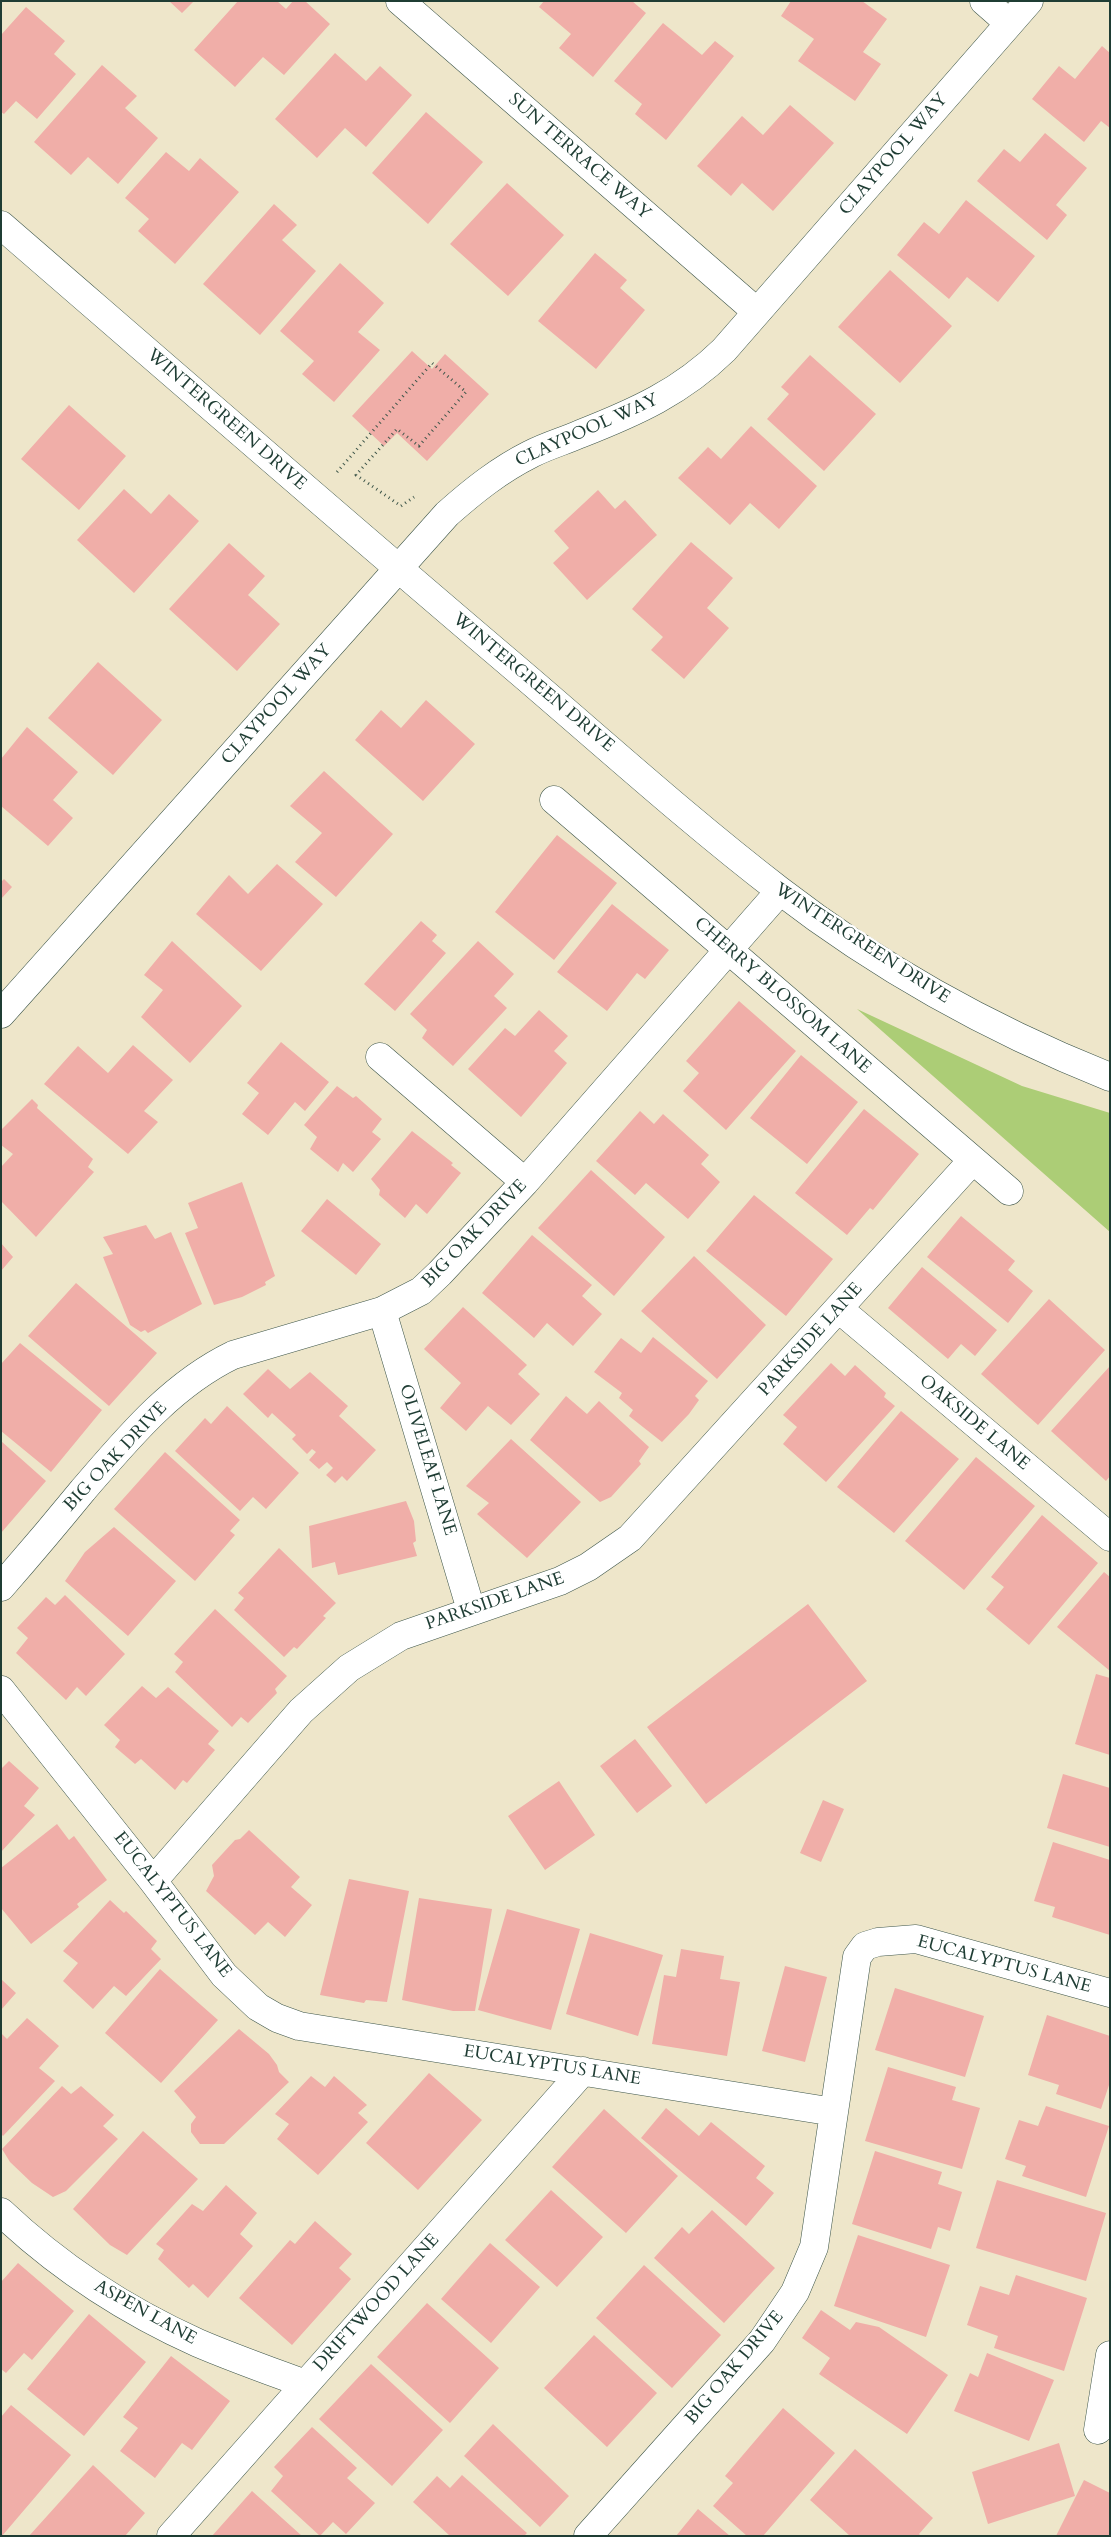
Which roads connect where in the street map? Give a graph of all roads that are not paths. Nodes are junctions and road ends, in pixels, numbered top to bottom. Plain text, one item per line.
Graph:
1 (400, 1) edge
2 (984, 1) edge
3 (1029, 1) edge
4 (1009, 23) junction
5 (1, 225) edge
6 (757, 312) junction
7 (399, 569) junction
8 (554, 800) dead end
9 (780, 891) junction
10 (730, 950) junction
11 (1, 1014) edge
12 (380, 1057) dead end
13 (1110, 1077) edge
14 (972, 1161) junction
15 (525, 1182) junction
16 (1009, 1191) dead end
17 (839, 1309) junction
18 (382, 1311) junction
19 (1110, 1537) edge
20 (1, 1587) edge
21 (471, 1610) junction
22 (1, 1690) edge
23 (153, 1881) junction
24 (1110, 1993) edge
25 (583, 2071) junction
26 (834, 2112) junction
27 (1, 2212) edge
28 (1110, 2355) edge
29 (305, 2384) junction
30 (1098, 2430) dead end
31 (171, 2536) edge
32 (588, 2536) edge

1 - 6 street, SUN TERRACE WAY
2 - 4 street
3 - 4 street, CLAYPOOL WAY
4 - 6 street, CLAYPOOL WAY
5 - 7 street, WINTERGREEN DRIVE
6 - 7 street, CLAYPOOL WAY
7 - 9 street, WINTERGREEN DRIVE
7 - 11 street, CLAYPOOL WAY
8 - 10 street, CHERRY BLOSSOM LANE
9 - 10 street, BIG OAK DRIVE
9 - 13 street, WINTERGREEN DRIVE
10 - 14 street, CHERRY BLOSSOM LANE
10 - 15 street, BIG OAK DRIVE
12 - 15 street
14 - 16 street, CHERRY BLOSSOM LANE
14 - 17 street, PARKSIDE LANE
15 - 18 street, BIG OAK DRIVE
17 - 19 street, OAKSIDE LANE
17 - 21 street, PARKSIDE LANE
18 - 20 street, BIG OAK DRIVE
18 - 21 street, OLIVELEAF LANE
21 - 23 street, PARKSIDE LANE
22 - 23 street, EUCALYPTUS LANE
23 - 25 street, EUCALYPTUS LANE
24 - 26 street, EUCALYPTUS LANE
25 - 26 street, EUCALYPTUS LANE
25 - 29 street, DRIFTWOOD LANE
26 - 32 street, BIG OAK DRIVE
27 - 29 street, ASPEN LANE
28 - 30 street
29 - 31 street, DRIFTWOOD LANE

